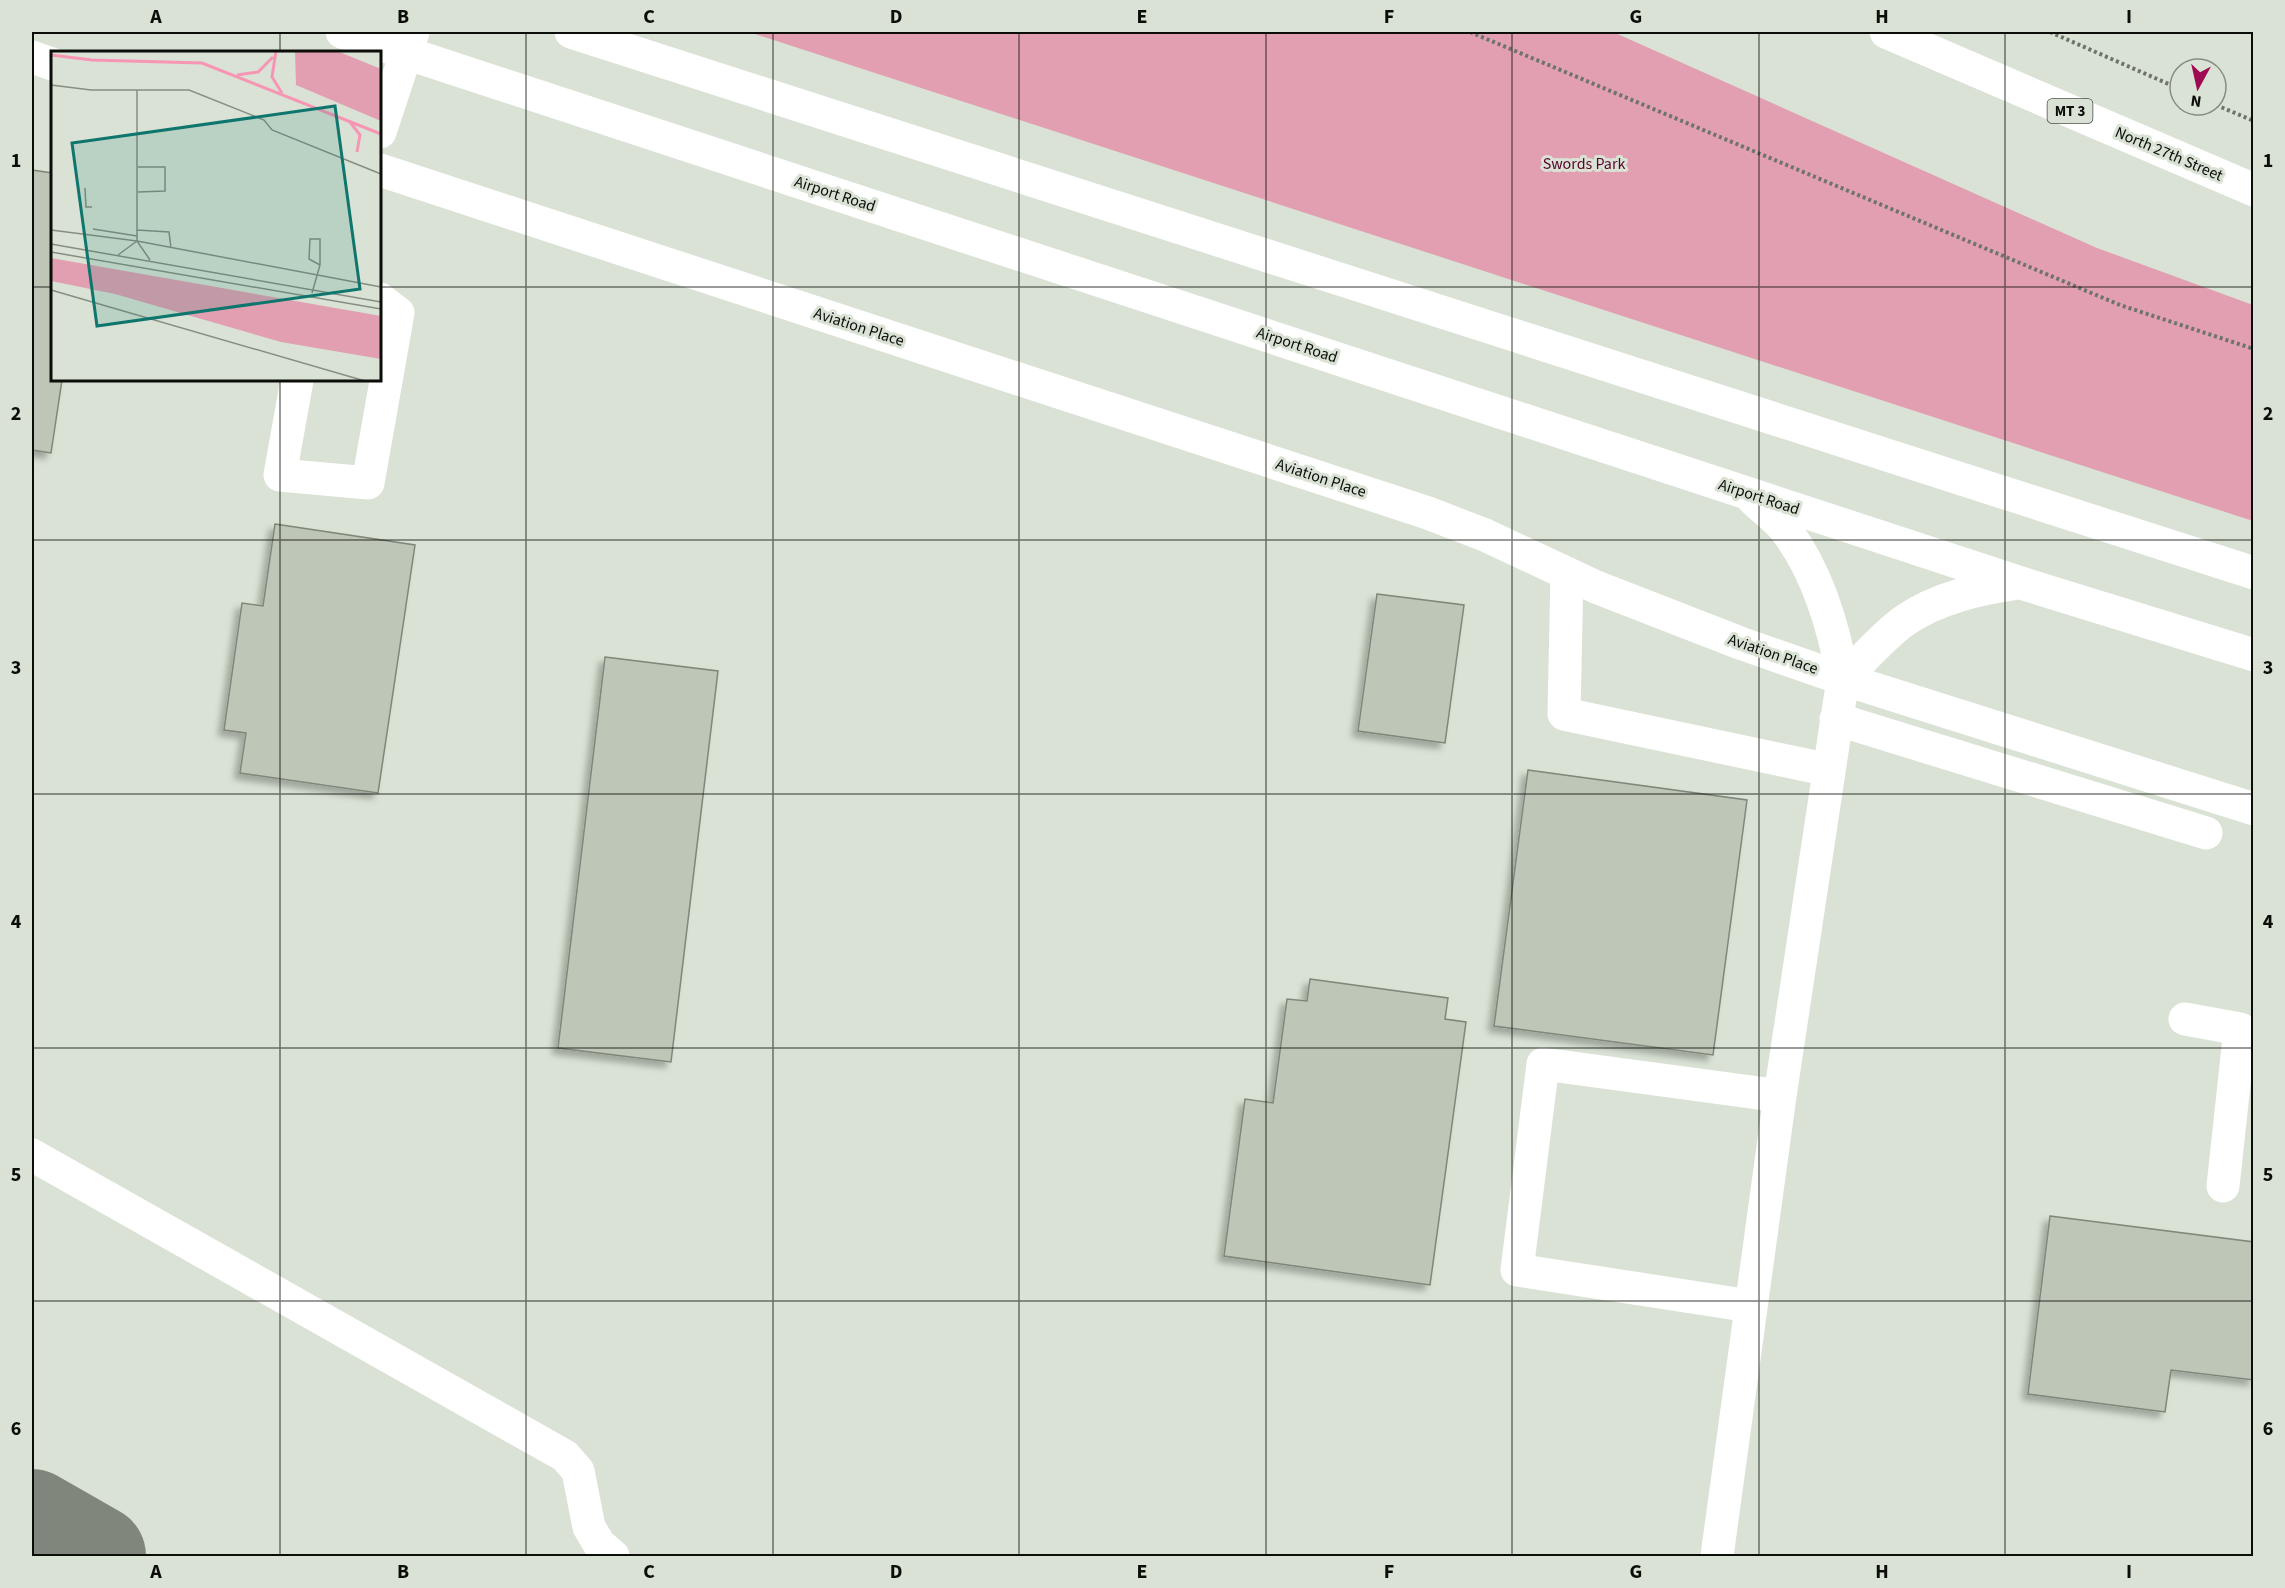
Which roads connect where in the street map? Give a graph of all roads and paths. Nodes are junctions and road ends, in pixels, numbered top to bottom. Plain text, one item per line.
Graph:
1 (342, 32) edge
2 (571, 32) edge
3 (1470, 32) edge
4 (1886, 32) edge
5 (2050, 32) edge
6 (409, 42) edge
7 (32, 57) edge
8 (51, 64) edge
9 (2168, 84) edge
10 (2228, 110) edge
11 (2253, 121) edge
12 (381, 129) edge
13 (381, 170) edge
14 (2253, 190) edge
15 (381, 300) edge
16 (2253, 349) edge
17 (297, 381) edge
18 (1746, 493) junction
19 (1567, 573) junction
20 (2253, 573) edge
21 (2021, 583) junction
22 (2253, 655) edge
23 (1843, 679) junction
24 (1836, 719) junction
25 (1829, 770) junction
26 (2253, 809) edge
27 (2206, 833) dead end
28 (2185, 1019) dead end
29 (1780, 1096) junction
30 (32, 1155) edge
31 (2223, 1186) dead end
32 (1750, 1306) junction
33 (613, 1557) edge
34 (1717, 1557) edge

1 - 6 main road, Airport Road
2 - 20 main road
3 - 16 path
4 - 14 main road, North 27th Street / MT 3
5 - 9 path
6 - 12 main road
6 - 18 main road, Airport Road
7 - 8 main road
10 - 11 path
13 - 19 main road, Aviation Place
15 - 17 main road
18 - 21 main road, Airport Road
18 - 23 main road
19 - 23 main road, Aviation Place
19 - 25 main road
21 - 22 main road, Airport Road
21 - 23 main road
23 - 24 main road
23 - 26 main road, Aviation Place
24 - 25 main road
24 - 27 main road
25 - 29 main road
28 - 31 main road
29 - 32 main road
29 - 32 main road
30 - 33 main road
32 - 34 main road

